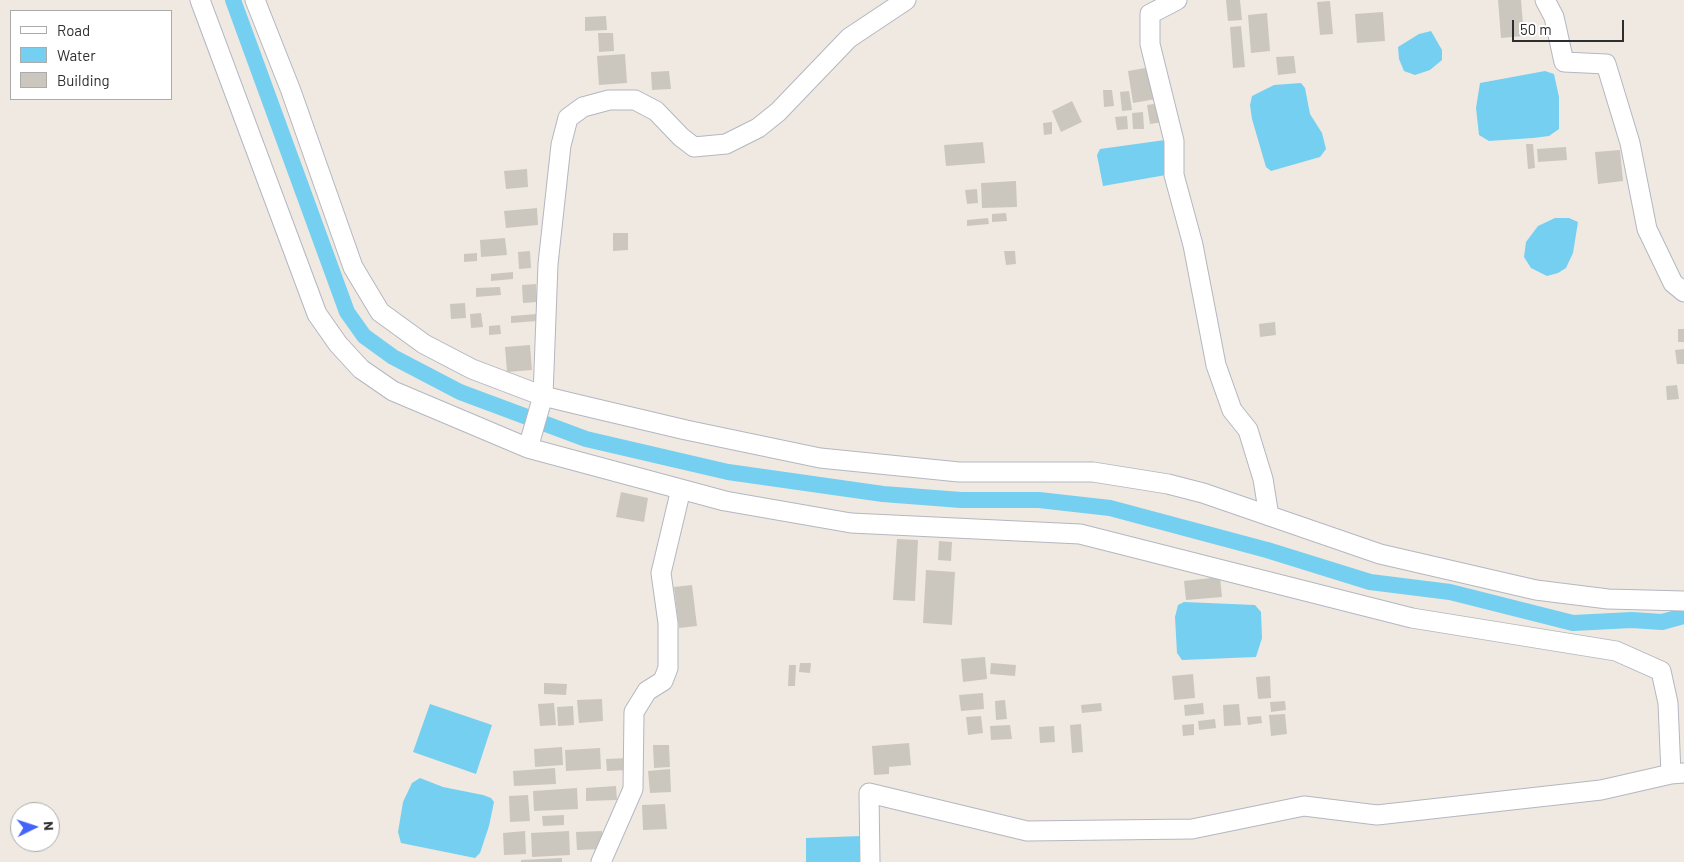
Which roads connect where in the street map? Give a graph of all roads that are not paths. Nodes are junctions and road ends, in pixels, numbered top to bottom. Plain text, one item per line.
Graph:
1 (200, 0) edge
2 (255, 0) edge
3 (906, 0) edge
4 (1177, 0) edge
5 (1545, 0) edge
6 (1684, 292) edge
7 (543, 396) junction
8 (528, 448) junction
9 (681, 489) junction
10 (1269, 516) junction
11 (1684, 601) edge
12 (1677, 774) edge
13 (601, 862) edge
14 (870, 862) edge

1 - 8 street
2 - 7 street
3 - 7 street
4 - 10 street
5 - 6 street
7 - 8 street
7 - 10 street
8 - 9 street
9 - 12 street
9 - 13 street
10 - 11 street
12 - 14 street

